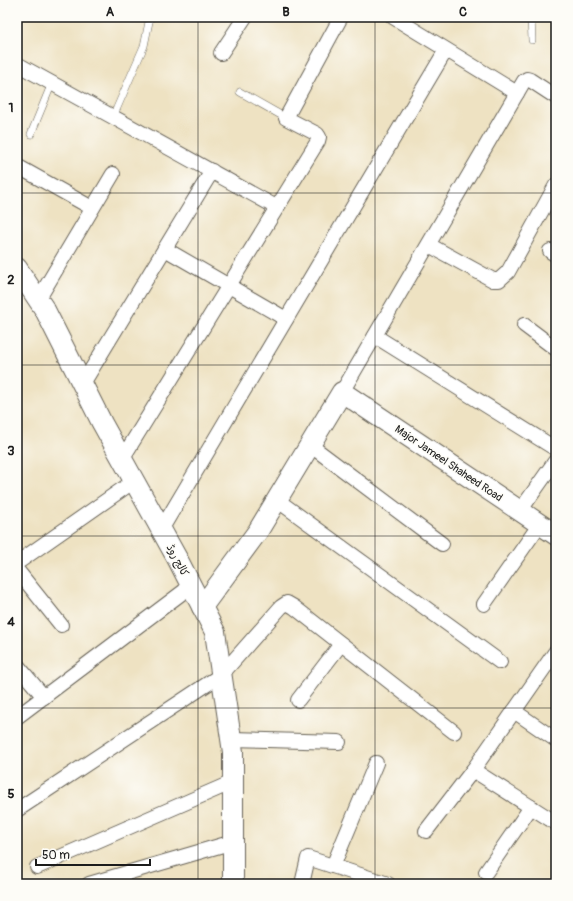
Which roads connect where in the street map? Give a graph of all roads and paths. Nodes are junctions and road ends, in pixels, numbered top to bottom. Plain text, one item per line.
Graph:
1 (150, 17) edge
2 (245, 17) edge
3 (341, 17) edge
4 (393, 17) edge
5 (531, 17) edge
6 (532, 40) dead end
7 (446, 50) junction
8 (221, 53) dead end
9 (17, 64) edge
10 (52, 83) junction
11 (240, 92) dead end
12 (517, 93) junction
13 (556, 97) edge
14 (113, 117) junction
15 (286, 118) junction
16 (31, 134) dead end
17 (17, 166) edge
18 (212, 171) junction
19 (113, 174) dead end
20 (556, 185) edge
21 (276, 207) junction
22 (92, 208) junction
23 (429, 245) junction
24 (164, 249) junction
25 (17, 268) edge
26 (228, 286) junction
27 (38, 300) junction
28 (286, 319) junction
29 (524, 325) dead end
30 (375, 336) junction
31 (556, 349) edge
32 (82, 385) junction
33 (342, 392) junction
34 (310, 445) junction
35 (556, 449) edge
36 (122, 459) junction
37 (556, 460) edge
38 (134, 481) junction
39 (277, 500) junction
40 (520, 511) junction
41 (161, 530) junction
42 (548, 530) edge
43 (442, 544) dead end
44 (17, 563) edge
45 (17, 570) edge
46 (191, 586) junction
47 (484, 604) dead end
48 (202, 607) junction
49 (61, 625) dead end
50 (341, 644) junction
51 (556, 651) edge
52 (500, 662) dead end
53 (17, 665) edge
54 (221, 675) junction
55 (44, 697) junction
56 (298, 700) dead end
57 (514, 711) junction
58 (17, 717) edge
59 (454, 732) dead end
60 (231, 739) junction
61 (556, 740) edge
62 (339, 742) dead end
63 (376, 763) dead end
64 (473, 770) junction
65 (233, 782) junction
66 (531, 807) junction
67 (17, 810) edge
68 (556, 823) edge
69 (426, 831) dead end
70 (233, 842) junction
71 (333, 866) junction
72 (37, 867) dead end
73 (486, 872) dead end
74 (89, 884) edge
75 (233, 884) edge
76 (302, 884) edge
77 (388, 884) edge

1 - 14 lane
2 - 8 street
3 - 15 street
4 - 7 street
5 - 6 lane
7 - 12 street
7 - 28 street
9 - 10 street
10 - 14 street
10 - 16 lane
11 - 15 lane
12 - 13 street
12 - 23 street
14 - 18 street
15 - 21 street
17 - 22 street
18 - 21 street
18 - 24 street
19 - 22 street
20 - 23 street
21 - 26 street
22 - 27 street
23 - 30 street
24 - 26 street
24 - 32 street
25 - 27 street, کالج روڈ
26 - 28 street
26 - 36 street
27 - 32 street, کالج روڈ
28 - 41 street
29 - 31 street
30 - 33 street
30 - 35 street
32 - 36 street, کالج روڈ
33 - 34 street
33 - 40 street, Major Jameel Shaheed Road
34 - 39 street
34 - 43 street
36 - 38 street, کالج روڈ
37 - 40 street
38 - 41 street, کالج روڈ
38 - 44 street
39 - 48 street
39 - 52 street
40 - 42 street, Major Jameel Shaheed Road
41 - 46 street, کالج روڈ
42 - 47 street
45 - 49 street
46 - 48 street, کالج روڈ
46 - 55 street
48 - 54 street, کالج روڈ
50 - 54 street
50 - 56 street
50 - 59 street
51 - 57 street
53 - 55 street
54 - 60 street, کالج روڈ
54 - 67 street
55 - 58 street
57 - 61 street
57 - 64 street
60 - 62 street
60 - 65 street, کالج روڈ
63 - 71 street
64 - 66 street
64 - 69 street
65 - 70 street, کالج روڈ
65 - 72 street
66 - 68 street
66 - 73 street
70 - 74 street
70 - 75 street, کالج روڈ
71 - 76 street
71 - 77 street

